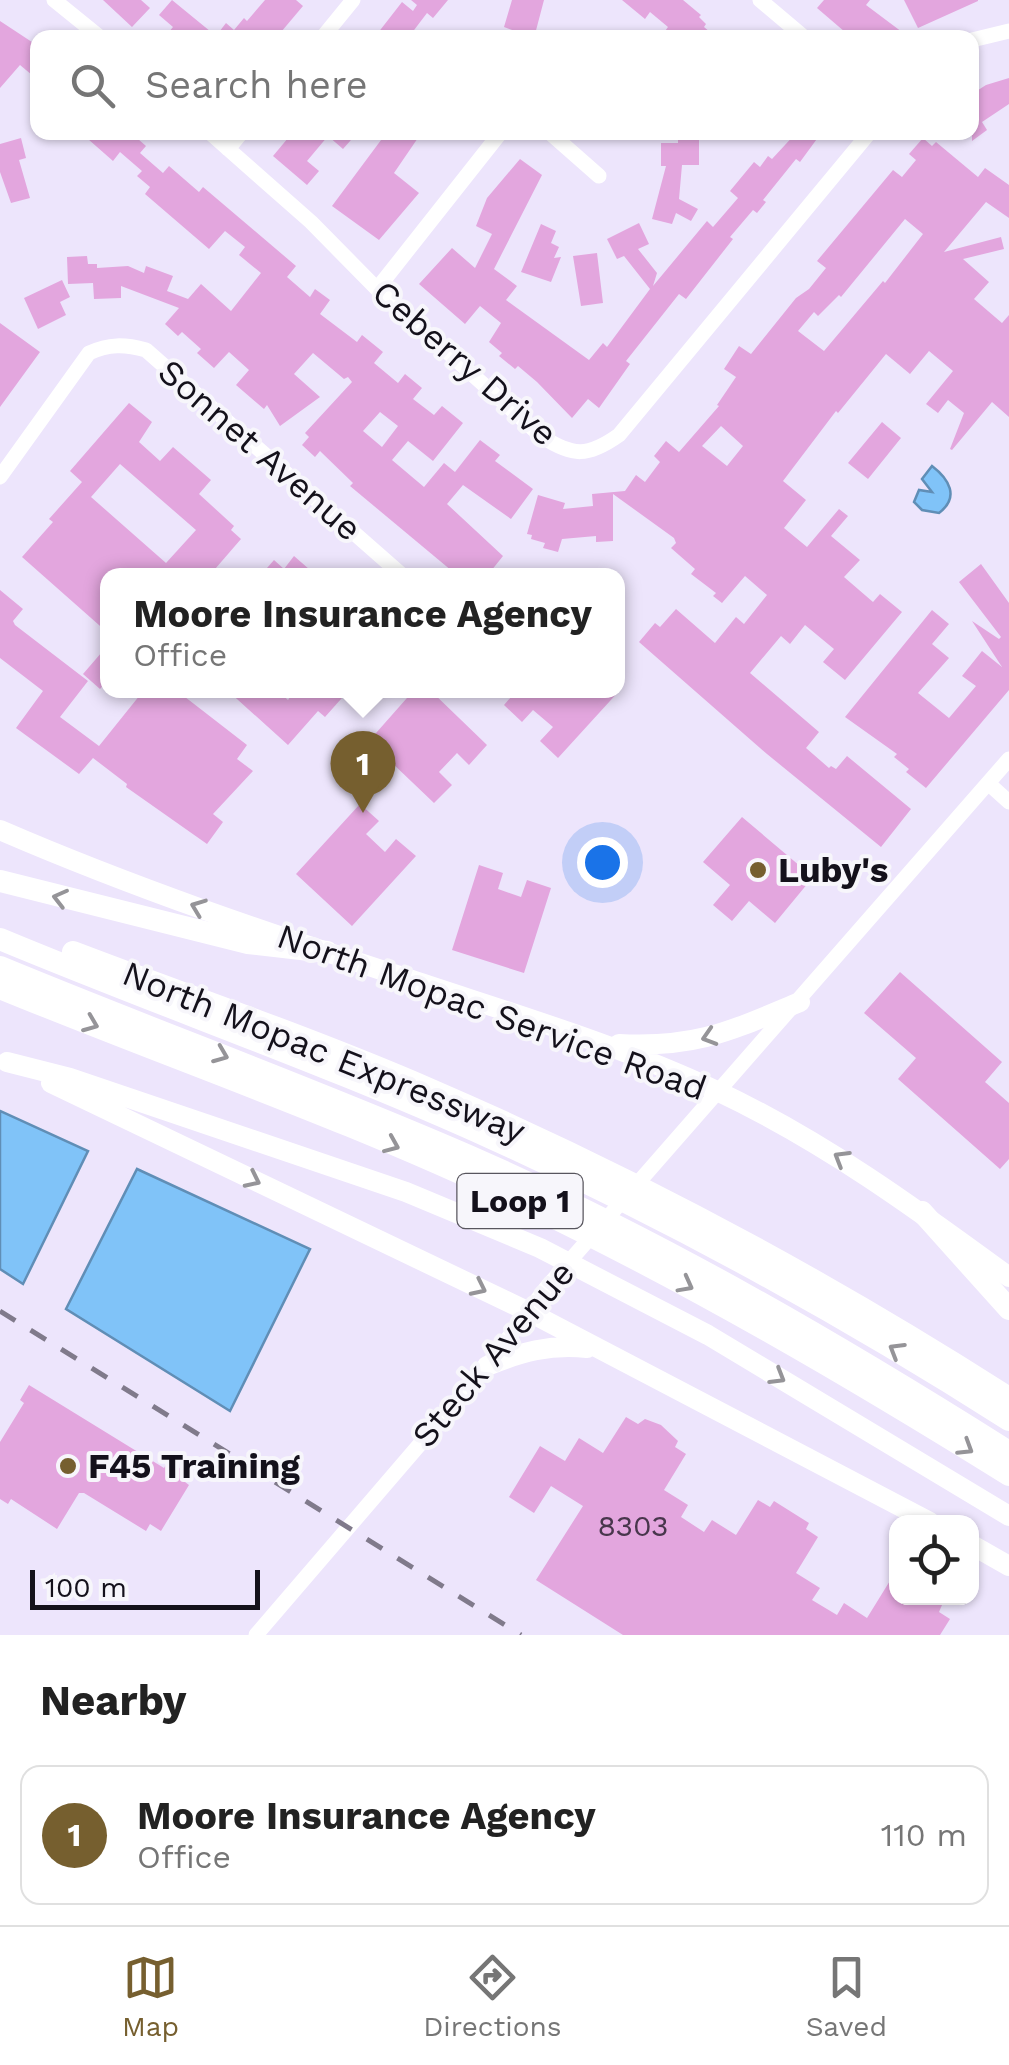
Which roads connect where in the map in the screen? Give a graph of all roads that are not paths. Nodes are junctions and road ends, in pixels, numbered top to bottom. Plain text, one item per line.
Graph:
1 (54, 0) edge
2 (353, 0) edge
3 (760, 0) edge
4 (91, 30) edge
5 (329, 30) edge
6 (796, 30) edge
7 (1009, 31) edge
8 (979, 38) edge
9 (218, 140) edge
10 (235, 140) edge
11 (495, 140) edge
12 (557, 140) edge
13 (863, 140) edge
14 (228, 149) junction
15 (599, 176) dead end
16 (378, 289) junction
17 (0, 477) edge
18 (395, 568) edge
19 (1009, 760) edge
20 (989, 784) junction
21 (1009, 802) edge
22 (0, 830) edge
23 (0, 880) edge
24 (0, 922) edge
25 (0, 939) edge
26 (326, 952) junction
27 (0, 967) edge
28 (0, 988) edge
29 (800, 1002) junction
30 (600, 1043) junction
31 (4, 1060) edge
32 (718, 1092) junction
33 (922, 1212) junction
34 (1009, 1278) edge
35 (1009, 1309) edge
36 (529, 1312) junction
37 (594, 1348) junction
38 (487, 1366) junction
39 (1009, 1398) edge
40 (1009, 1420) edge
41 (1009, 1452) edge
42 (1009, 1475) edge
43 (916, 1515) edge
44 (1009, 1516) edge
45 (979, 1550) edge
46 (1009, 1566) edge
47 (256, 1635) edge

1 - 4 street
2 - 5 street
3 - 6 street
7 - 8 street
9 - 14 street, Ceberry Drive
10 - 14 street
11 - 16 street
12 - 15 street
13 - 16 street, Ceberry Drive
14 - 16 street, Ceberry Drive
17 - 18 street, Sonnet Avenue
19 - 20 street, Steck Avenue
20 - 21 street
20 - 29 street, Steck Avenue
26 -> 22 main road, North Mopac Service Road
26 -> 23 highway
24 - 39 highway, North Mopac Expressway / Loop 1
40 -> 25 highway
26 - 30 main road, North Mopac Service Road
27 -> 41 highway
28 -> 42 highway, North Mopac Expressway / Loop 1
29 -> 30 main road
29 - 32 street, Steck Avenue
30 - 32 main road, North Mopac Service Road
31 -> 36 main road
31 -> 44 main road
33 -> 32 main road, North Mopac Service Road
32 - 36 street, Steck Avenue
33 - 34 main road, North Mopac Service Road
33 - 35 highway
36 - 37 main road
36 - 38 street, Steck Avenue
37 - 38 main road
37 - 43 main road
38 - 47 street, Steck Avenue
45 - 46 main road

